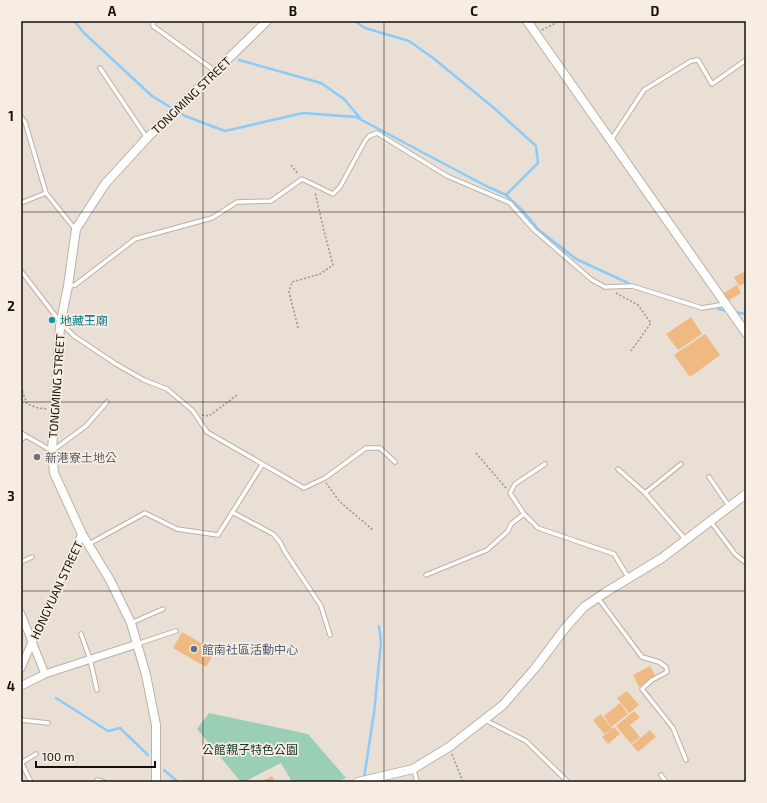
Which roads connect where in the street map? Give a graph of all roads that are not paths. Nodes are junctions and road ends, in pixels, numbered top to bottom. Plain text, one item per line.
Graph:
1 (153, 21) edge
2 (267, 21) edge
3 (527, 21) edge
4 (746, 60) edge
5 (100, 68) dead end
6 (215, 71) junction
7 (21, 117) edge
8 (147, 138) junction
9 (610, 141) junction
10 (46, 194) junction
11 (21, 203) edge
12 (76, 229) junction
13 (21, 271) edge
14 (68, 286) junction
15 (726, 304) junction
16 (61, 323) junction
17 (746, 333) edge
18 (107, 402) dead end
19 (21, 433) edge
20 (26, 436) junction
21 (21, 440) edge
22 (52, 452) junction
23 (395, 462) dead end
24 (545, 464) dead end
25 (681, 464) dead end
26 (262, 465) junction
27 (618, 470) dead end
28 (709, 477) dead end
29 (645, 493) junction
30 (746, 494) edge
31 (729, 506) junction
32 (232, 512) junction
33 (524, 514) junction
34 (711, 521) junction
35 (82, 534) junction
36 (686, 540) junction
37 (89, 544) junction
38 (32, 557) dead end
39 (21, 562) edge
40 (746, 563) edge
41 (426, 575) dead end
42 (629, 578) junction
43 (598, 598) junction
44 (163, 609) dead end
45 (21, 614) edge
46 (131, 623) junction
47 (176, 631) dead end
48 (81, 634) dead end
49 (330, 635) dead end
50 (32, 642) junction
51 (137, 644) junction
52 (90, 659) junction
53 (21, 668) edge
54 (45, 674) junction
55 (21, 686) edge
56 (97, 690) dead end
57 (21, 720) edge
58 (484, 720) junction
59 (48, 723) dead end
60 (36, 754) dead end
61 (686, 760) dead end
62 (21, 763) edge
63 (414, 769) junction
64 (661, 775) dead end
65 (31, 782) edge
66 (96, 782) edge
67 (104, 782) edge
68 (156, 782) edge
69 (358, 782) edge
70 (417, 782) edge
71 (568, 782) edge
72 (666, 782) edge

1 - 6 lane
2 - 6 street, TONGMING STREET
3 - 9 street
4 - 9 lane
5 - 8 lane
6 - 8 street, TONGMING STREET
7 - 10 lane
8 - 12 street, TONGMING STREET
9 - 15 street
10 - 11 lane
10 - 12 lane
12 - 14 street, TONGMING STREET
13 - 16 lane
14 - 15 lane
14 - 16 street, TONGMING STREET
15 - 17 street
16 - 22 street, TONGMING STREET
16 - 26 lane
18 - 22 lane
19 - 20 lane
20 - 21 lane
20 - 22 lane
22 - 35 street, TONGMING STREET
23 - 26 lane
24 - 33 lane
25 - 29 lane
26 - 32 lane
27 - 29 lane
28 - 31 lane
29 - 36 lane
30 - 31 street
31 - 34 street
32 - 37 lane
32 - 49 lane
33 - 41 lane
33 - 42 lane
34 - 36 street
34 - 40 lane
35 - 37 street, TONGMING STREET
35 - 50 street, HONGYUAN STREET
36 - 42 street
37 - 46 street, TONGMING STREET
38 - 39 lane
42 - 43 street
43 - 58 street
43 - 61 lane
44 - 46 lane
45 - 50 street
46 - 51 street, TONGMING STREET
47 - 51 lane
48 - 52 lane
50 - 53 street, HONGYUAN STREET
50 - 54 street
51 - 52 street
51 - 68 street, TONGMING STREET
52 - 54 street
52 - 56 lane
54 - 55 street
57 - 59 lane
58 - 63 street
58 - 71 lane
60 - 62 lane
62 - 65 lane
63 - 69 street
63 - 70 lane
64 - 72 lane
66 - 67 lane

